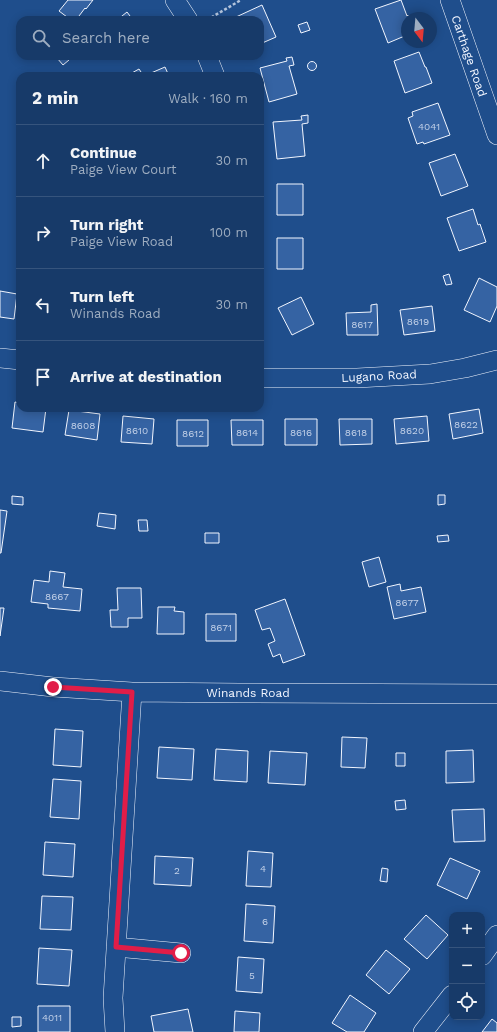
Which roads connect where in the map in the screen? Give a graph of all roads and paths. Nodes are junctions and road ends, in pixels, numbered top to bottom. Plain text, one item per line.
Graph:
1 (175, 0) edge
2 (241, 0) edge
3 (450, 0) edge
4 (185, 16) edge
5 (215, 16) edge
6 (209, 60) edge
7 (214, 72) edge
8 (497, 135) edge
9 (0, 358) edge
10 (16, 360) edge
11 (497, 360) edge
12 (264, 378) edge
13 (0, 681) edge
14 (132, 692) junction
15 (497, 694) edge
16 (497, 935) edge
17 (116, 947) junction
18 (485, 952) edge
19 (181, 953) dead end
20 (449, 999) edge
21 (115, 1032) edge
22 (424, 1032) edge

1 - 4 street
2 - 5 path
3 - 8 street, Carthage Road
6 - 7 street
9 - 10 street
11 - 12 street, Lugano Road
13 - 14 street, Winands Road
14 - 15 street, Winands Road
14 - 17 street
16 - 18 street
17 - 19 street
17 - 21 street
20 - 22 street

